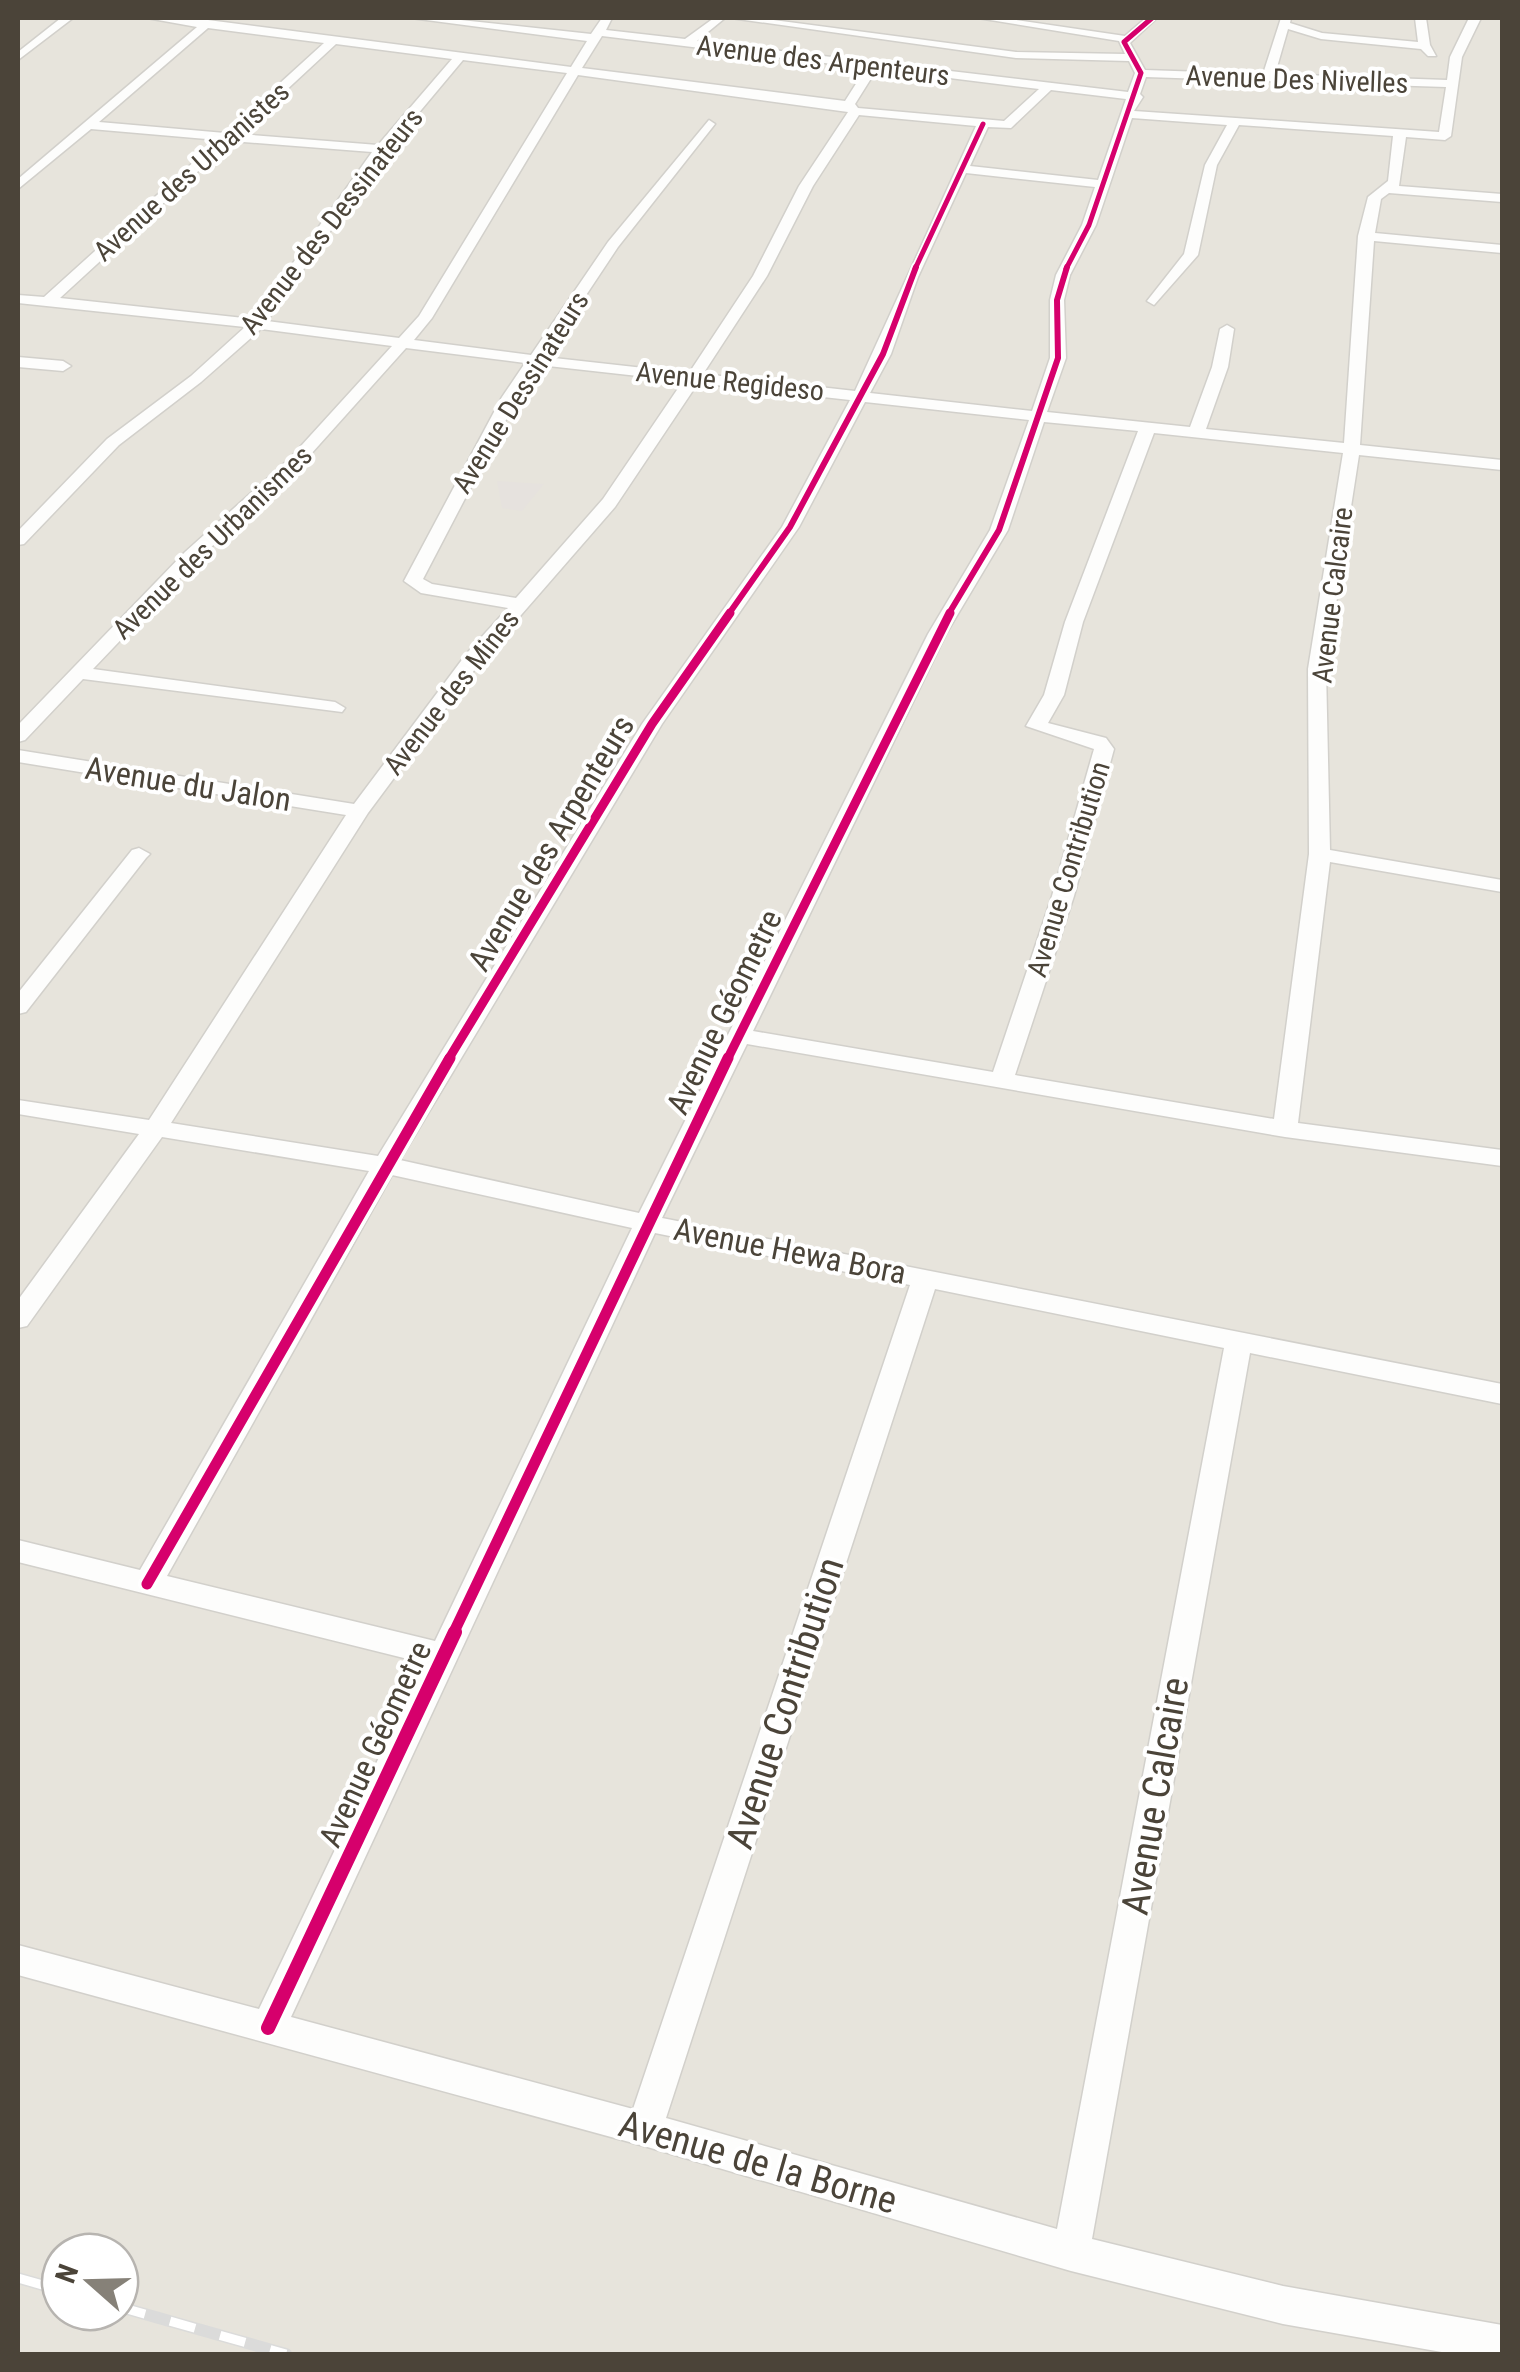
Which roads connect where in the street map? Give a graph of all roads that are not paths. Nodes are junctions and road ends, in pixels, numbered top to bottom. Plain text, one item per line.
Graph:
1 (68, 18) edge
2 (152, 18) edge
3 (417, 18) edge
4 (607, 18) edge
5 (720, 18) edge
6 (737, 18) edge
7 (984, 18) edge
8 (1152, 18) edge
9 (1421, 18) edge
10 (1475, 18) edge
11 (484, 21) edge
12 (1284, 21) edge
13 (208, 24) junction
14 (320, 26) dead end
15 (596, 35) junction
16 (307, 36) junction
17 (334, 40) junction
18 (687, 43) junction
19 (1424, 46) junction
20 (461, 56) junction
21 (18, 57) edge
22 (1456, 57) junction
23 (872, 68) junction
24 (573, 70) junction
25 (1132, 77) junction
26 (1268, 78) junction
27 (1452, 84) junction
28 (1047, 88) junction
29 (851, 108) junction
30 (1235, 122) junction
31 (709, 124) dead end
32 (983, 124) junction
33 (85, 125) junction
34 (1400, 134) junction
35 (228, 138) junction
36 (382, 149) junction
37 (963, 169) junction
38 (1101, 184) junction
39 (18, 185) edge
40 (1390, 189) junction
41 (1502, 198) edge
42 (1365, 236) junction
43 (1502, 249) edge
44 (18, 299) edge
45 (48, 301) junction
46 (1154, 301) dead end
47 (256, 325) junction
48 (1227, 329) dead end
49 (404, 344) junction
50 (534, 360) junction
51 (18, 362) edge
52 (63, 366) dead end
53 (696, 377) junction
54 (861, 395) junction
55 (1037, 416) junction
56 (1148, 426) junction
57 (1197, 430) junction
58 (1352, 446) junction
59 (1502, 465) edge
60 (18, 540) edge
61 (518, 604) junction
62 (79, 673) junction
63 (335, 708) dead end
64 (18, 736) edge
65 (18, 756) edge
66 (359, 811) junction
67 (139, 854) dead end
68 (1320, 854) junction
69 (1502, 886) edge
70 (18, 1006) edge
71 (742, 1036) junction
72 (1002, 1080) junction
73 (18, 1107) edge
74 (1285, 1128) junction
75 (153, 1132) junction
76 (1502, 1158) edge
77 (385, 1165) junction
78 (646, 1223) junction
79 (926, 1276) junction
80 (18, 1319) edge
81 (1240, 1340) junction
82 (1502, 1394) edge
83 (18, 1551) edge
84 (147, 1584) junction
85 (444, 1656) junction
86 (18, 1960) edge
87 (268, 2028) junction
88 (644, 2129) junction
89 (1072, 2252) junction
90 (1502, 2344) edge

1 - 21 street
2 - 13 street
3 - 11 street, Avenue des Arpenteurs
4 - 15 street
5 - 18 street
6 - 25 street
7 - 25 street
8 - 25 street, Avenue Géometre
9 - 19 street
10 - 22 street
11 - 15 street, Avenue des Arpenteurs
12 - 19 street
12 - 26 street
13 - 16 street
13 - 33 street
14 - 16 street
15 - 18 street, Avenue des Arpenteurs
15 - 24 street
16 - 17 street
17 - 20 street
17 - 35 street, Avenue des Urbanistes
18 - 23 street, Avenue des Arpenteurs
19 - 22 street
20 - 24 street
20 - 36 street, Avenue des Dessinateurs
22 - 27 street
23 - 28 street, Avenue des Arpenteurs
23 - 29 street, Avenue des Mines
24 - 29 street
24 - 49 street
25 - 26 street, Avenue Des Nivelles
25 - 28 street, Avenue des Arpenteurs
25 - 30 street
25 - 38 street, Avenue Géometre
26 - 27 street, Avenue Des Nivelles
27 - 34 street
28 - 32 street, Avenue des Arpenteurs
29 - 32 street
29 - 53 street, Avenue des Mines
30 - 34 street
30 - 46 street
31 - 50 street, Avenue Dessinateurs
32 - 37 street, Avenue des Arpenteurs
33 - 35 street
33 - 39 street
34 - 40 street, Avenue Calcaire
35 - 36 street
35 - 45 street, Avenue des Urbanistes
36 - 47 street, Avenue des Dessinateurs
37 - 38 street
37 - 54 street, Avenue des Arpenteurs
38 - 55 street, Avenue Géometre
40 - 41 street
40 - 42 street, Avenue Calcaire
42 - 43 street
42 - 58 street, Avenue Calcaire
44 - 45 street, Avenue Regideso
45 - 47 street, Avenue Regideso
47 - 49 street, Avenue Regideso
47 - 60 street, Avenue des Dessinateurs
48 - 57 street
49 - 50 street, Avenue Regideso
49 - 62 street, Avenue des Urbanismes
50 - 53 street, Avenue Regideso
50 - 61 street, Avenue Dessinateurs
51 - 52 street
53 - 54 street, Avenue Regideso
53 - 61 street, Avenue des Mines
54 - 55 street, Avenue Regideso
54 - 77 street, Avenue des Arpenteurs
55 - 56 street, Avenue Regideso
55 - 71 street, Avenue Géometre
56 - 57 street, Avenue Regideso
56 - 72 street, Avenue Contribution
57 - 58 street, Avenue Regideso
58 - 59 street, Avenue Regideso
58 - 68 street, Avenue Calcaire
61 - 66 street, Avenue des Mines
62 - 63 street
62 - 64 street, Avenue des Urbanismes
65 - 66 street, Avenue du Jalon
66 - 75 street, Avenue des Mines
67 - 70 street
68 - 69 street
68 - 74 street, Avenue Calcaire
71 - 72 street
71 - 78 street, Avenue Géometre
72 - 74 street
73 - 75 street, Avenue Hewa Bora
74 - 76 street
75 - 77 street, Avenue Hewa Bora
75 - 80 street, Avenue des Mines
77 - 78 street, Avenue Hewa Bora
77 - 84 street, Avenue des Arpenteurs
78 - 79 street, Avenue Hewa Bora
78 - 85 street, Avenue Géometre
79 - 81 street, Avenue Hewa Bora
79 - 88 street, Avenue Contribution
81 - 82 street, Avenue Hewa Bora
81 - 89 street, Avenue Calcaire
83 - 84 street
84 - 85 street
85 - 87 street, Avenue Géometre
86 - 87 street, Avenue de la Borne
87 - 88 street, Avenue de la Borne
88 - 89 street, Avenue de la Borne
89 - 90 street, Avenue de la Borne

